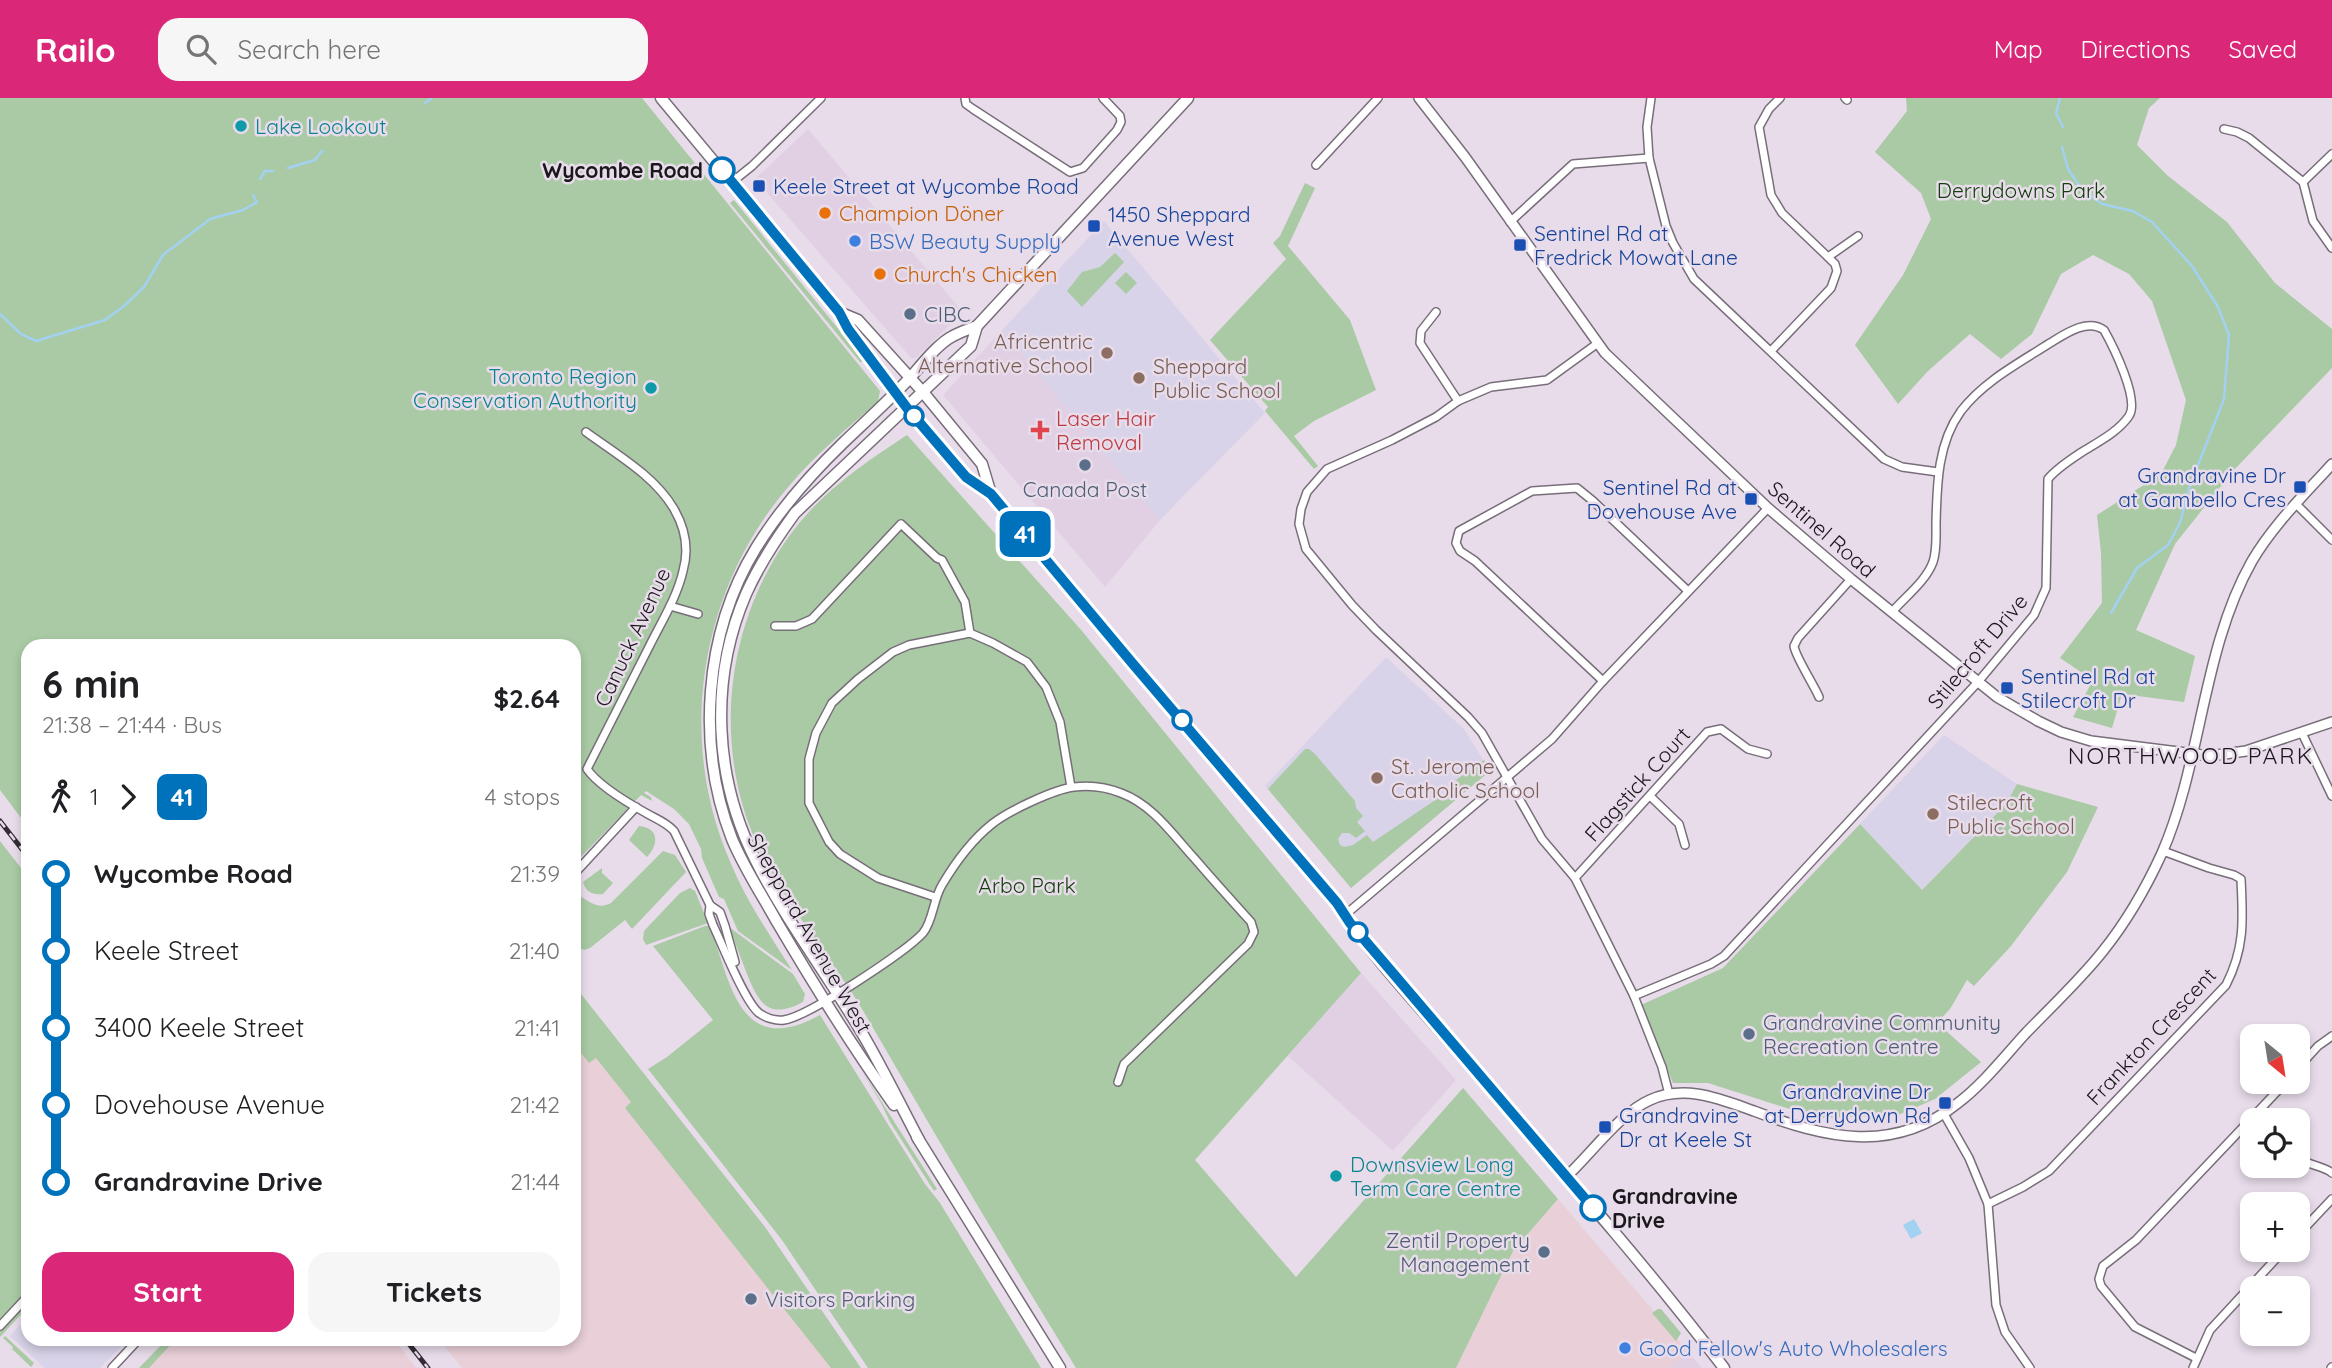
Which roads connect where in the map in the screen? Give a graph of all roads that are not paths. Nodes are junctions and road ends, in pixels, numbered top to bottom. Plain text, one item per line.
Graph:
1 (661, 98) edge
2 (821, 98) edge
3 (965, 98) edge
4 (1103, 98) edge
5 (1188, 98) edge
6 (1378, 98) edge
7 (1419, 98) edge
8 (1651, 98) edge
9 (1780, 98) edge
10 (2224, 129) dead end
11 (2332, 154) edge
12 (1648, 158) junction
13 (1316, 165) dead end
14 (732, 182) junction
15 (2303, 182) junction
16 (1510, 222) junction
17 (1858, 236) dead end
18 (2332, 248) edge
19 (1828, 257) junction
20 (839, 312) junction
21 (1436, 312) dead end
22 (977, 326) junction
23 (1598, 344) junction
24 (1771, 351) junction
25 (910, 378) junction
26 (922, 391) junction
27 (896, 392) junction
28 (1458, 401) junction
29 (907, 408) junction
30 (586, 432) dead end
31 (2332, 464) edge
32 (1938, 472) junction
33 (991, 494) junction
34 (2295, 504) junction
35 (1768, 508) junction
36 (2332, 540) edge
37 (1851, 579) junction
38 (1688, 591) junction
39 (670, 606) junction
40 (1893, 611) junction
41 (698, 614) dead end
42 (775, 626) dead end
43 (970, 633) junction
44 (1603, 681) junction
45 (1978, 682) junction
46 (1819, 697) dead end
47 (2332, 722) edge
48 (2302, 733) junction
49 (1767, 754) dead end
50 (2191, 754) junction
51 (1508, 778) junction
52 (1071, 787) junction
53 (1650, 796) junction
54 (2332, 796) edge
55 (636, 807) junction
56 (1685, 845) dead end
57 (2162, 851) junction
58 (581, 866) edge
59 (1575, 878) junction
60 (935, 897) junction
61 (1345, 915) junction
62 (837, 993) junction
63 (1634, 996) junction
64 (823, 1001) junction
65 (2332, 1036) edge
66 (2310, 1055) edge
67 (1118, 1082) dead end
68 (1669, 1094) junction
69 (2276, 1094) edge
70 (2264, 1108) edge
71 (1944, 1114) junction
72 (2240, 1133) edge
73 (919, 1140) junction
74 (2310, 1165) edge
75 (2332, 1173) edge
76 (1566, 1177) junction
77 (2332, 1199) edge
78 (1988, 1204) junction
79 (2310, 1222) edge
80 (2273, 1262) edge
81 (21, 1303) edge
82 (0, 1325) edge
83 (132, 1346) edge
84 (2196, 1359) junction
85 (112, 1368) edge
86 (1060, 1368) edge
87 (1724, 1368) edge
88 (2030, 1368) edge
89 (2193, 1368) edge

1 - 14 main road
2 - 14 street
3 - 4 street
5 - 22 main road, Sheppard Avenue West
6 - 13 street
7 - 16 street, Sentinel Road
8 - 12 street
9 - 19 street
10 - 15 street
11 - 15 street
12 - 16 street
12 - 24 street
14 - 20 main road
15 - 18 street
16 - 23 street, Sentinel Road
17 - 19 street
19 - 24 street
20 - 25 main road
20 - 27 main road
21 - 28 street
22 - 25 main road, Sheppard Avenue West
22 - 26 main road, Sheppard Avenue West
23 - 28 street
23 - 35 street, Sentinel Road
24 - 32 street
25 - 26 main road
25 - 27 main road, Sheppard Avenue West
26 - 29 main road, Sheppard Avenue West
26 - 33 main road
27 - 29 main road
27 - 64 main road, Sheppard Avenue West
28 - 51 street
29 - 33 main road
29 - 62 main road, Sheppard Avenue West
30 - 39 street, Canuck Avenue
31 - 34 street
32 - 40 street, Stilecroft Drive
32 - 45 street, Stilecroft Drive
33 - 61 main road
34 - 36 street
34 - 50 street
35 - 37 street, Sentinel Road
35 - 38 street
37 - 40 street, Sentinel Road
37 - 46 street
38 - 44 street
38 - 44 street
39 - 41 street
39 - 55 street, Canuck Avenue
40 - 45 street, Sentinel Road
42 - 43 street
43 - 52 street
43 - 60 street
44 - 51 street
45 - 50 street, Sentinel Road
45 - 63 street, Stilecroft Drive
47 - 48 street, Sentinel Road
48 - 50 street, Sentinel Road
48 - 54 street
49 - 53 street, Flagstick Court
50 - 57 street
51 - 59 street
51 - 61 street
52 - 60 street
52 - 67 street
53 - 56 street
53 - 59 street, Flagstick Court
55 - 58 street
55 - 64 street
57 - 71 street
57 - 78 street, Frankton Crescent
59 - 63 street
60 - 62 street
61 - 76 main road
62 - 64 street
62 - 73 main road, Sheppard Avenue West
63 - 68 street
64 - 73 main road, Sheppard Avenue West
65 - 66 street
68 - 71 street
68 - 76 street
69 - 70 street
71 - 78 street
72 - 84 street
73 - 86 main road, Sheppard Avenue West
74 - 75 street
76 - 87 main road
77 - 79 street
78 - 88 street
80 - 84 street
81 - 82 street
83 - 85 street
84 - 89 street

